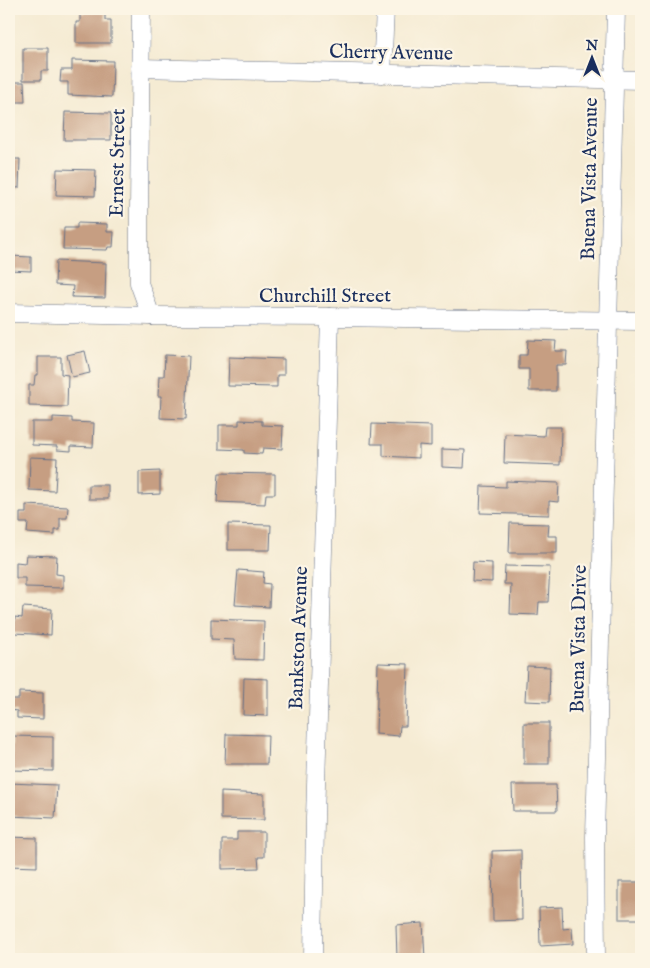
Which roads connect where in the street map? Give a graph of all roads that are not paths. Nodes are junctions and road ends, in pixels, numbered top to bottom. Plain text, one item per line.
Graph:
1 (141, 9) edge
2 (385, 9) edge
3 (616, 9) edge
4 (140, 68) junction
5 (382, 74) junction
6 (614, 79) junction
7 (641, 80) edge
8 (9, 312) edge
9 (150, 316) junction
10 (330, 317) junction
11 (608, 320) junction
12 (641, 321) edge
13 (312, 959) edge
14 (596, 959) edge

1 - 4 street, Ernest Street
2 - 5 street
3 - 6 street, Buena Vista Avenue
4 - 5 street, Cherry Avenue
4 - 9 street, Ernest Street
5 - 6 street, Cherry Avenue
6 - 7 street, Cherry Avenue
6 - 11 street, Buena Vista Avenue
8 - 9 street, Churchill Street
9 - 10 street, Churchill Street
10 - 11 street, Churchill Street
10 - 13 street, Bankston Avenue
11 - 12 street, Churchill Street
11 - 14 street, Buena Vista Drive

